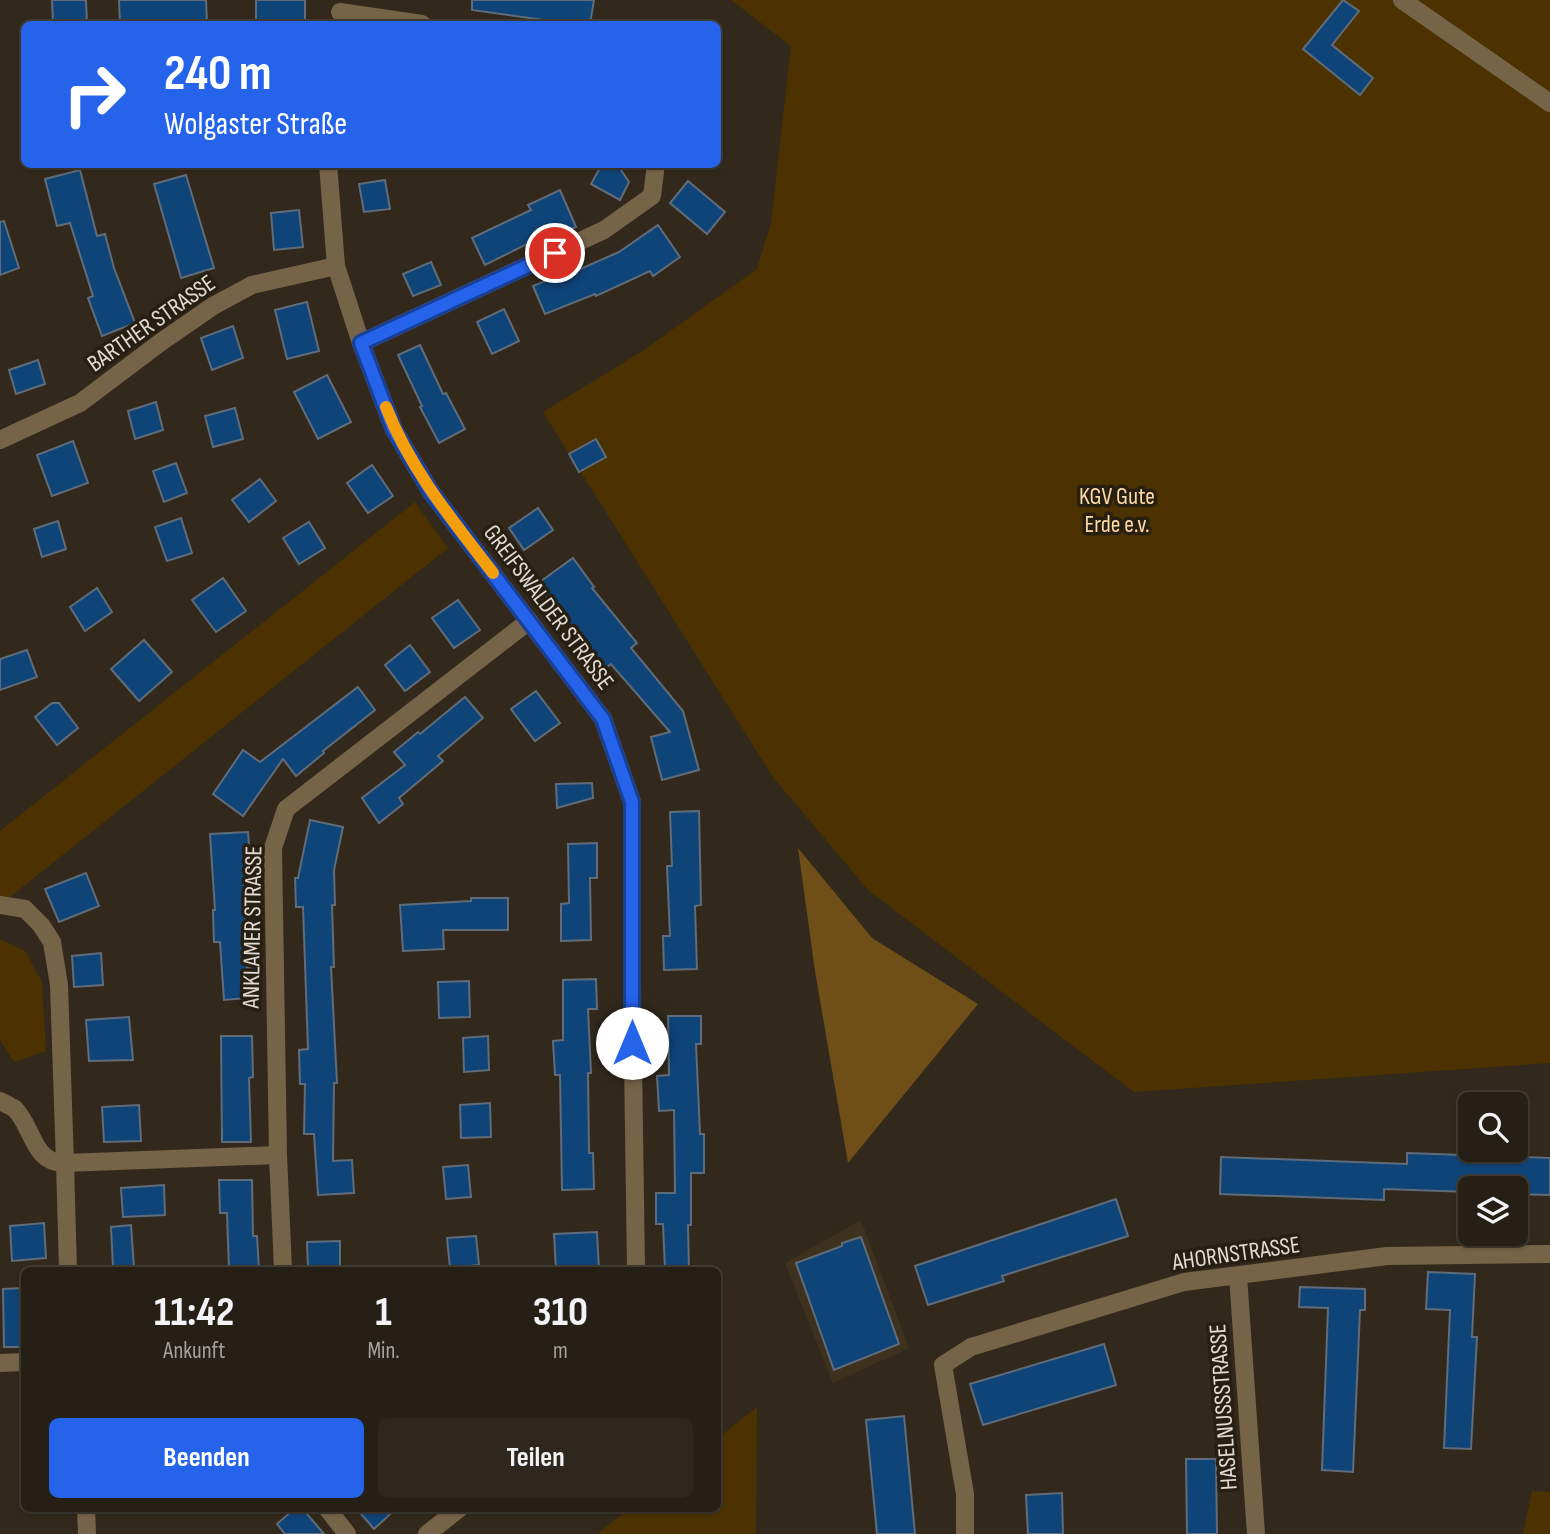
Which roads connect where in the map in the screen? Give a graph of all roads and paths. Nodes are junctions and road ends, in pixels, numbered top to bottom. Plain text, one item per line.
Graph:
1 (1402, 0) edge
2 (341, 12) edge
3 (402, 21) edge
4 (1550, 103) edge
5 (328, 168) edge
6 (656, 168) edge
7 (336, 266) junction
8 (361, 343) junction
9 (0, 440) edge
10 (530, 621) junction
11 (0, 905) edge
12 (0, 1101) edge
13 (278, 1155) junction
14 (65, 1163) junction
15 (1550, 1254) edge
16 (68, 1267) edge
17 (283, 1267) edge
18 (636, 1267) edge
19 (1238, 1276) junction
20 (21, 1362) edge
21 (0, 1363) edge
22 (86, 1512) edge
23 (330, 1512) edge
24 (455, 1512) edge
25 (87, 1534) edge
26 (347, 1534) edge
27 (428, 1534) edge
28 (965, 1534) edge
29 (1256, 1534) edge

1 - 4 street
2 - 3 street
5 - 7 street, GREIFSWALDER STRASSE
6 - 8 street
7 - 8 street, GREIFSWALDER STRASSE
7 - 9 street, BARTHER STRASSE
8 - 10 street, GREIFSWALDER STRASSE
10 - 13 street, ANKLAMER STRASSE
10 - 18 street, GREIFSWALDER STRASSE
11 - 14 street
12 - 14 street
13 - 14 street
13 - 17 street, ANKLAMER STRASSE
14 - 16 street
15 - 19 street, AHORNSTRASSE
19 - 28 street, AHORNSTRASSE
19 - 29 street, HASELNUSSSTRASSE
20 - 21 street
22 - 25 street
23 - 26 street
24 - 27 street

